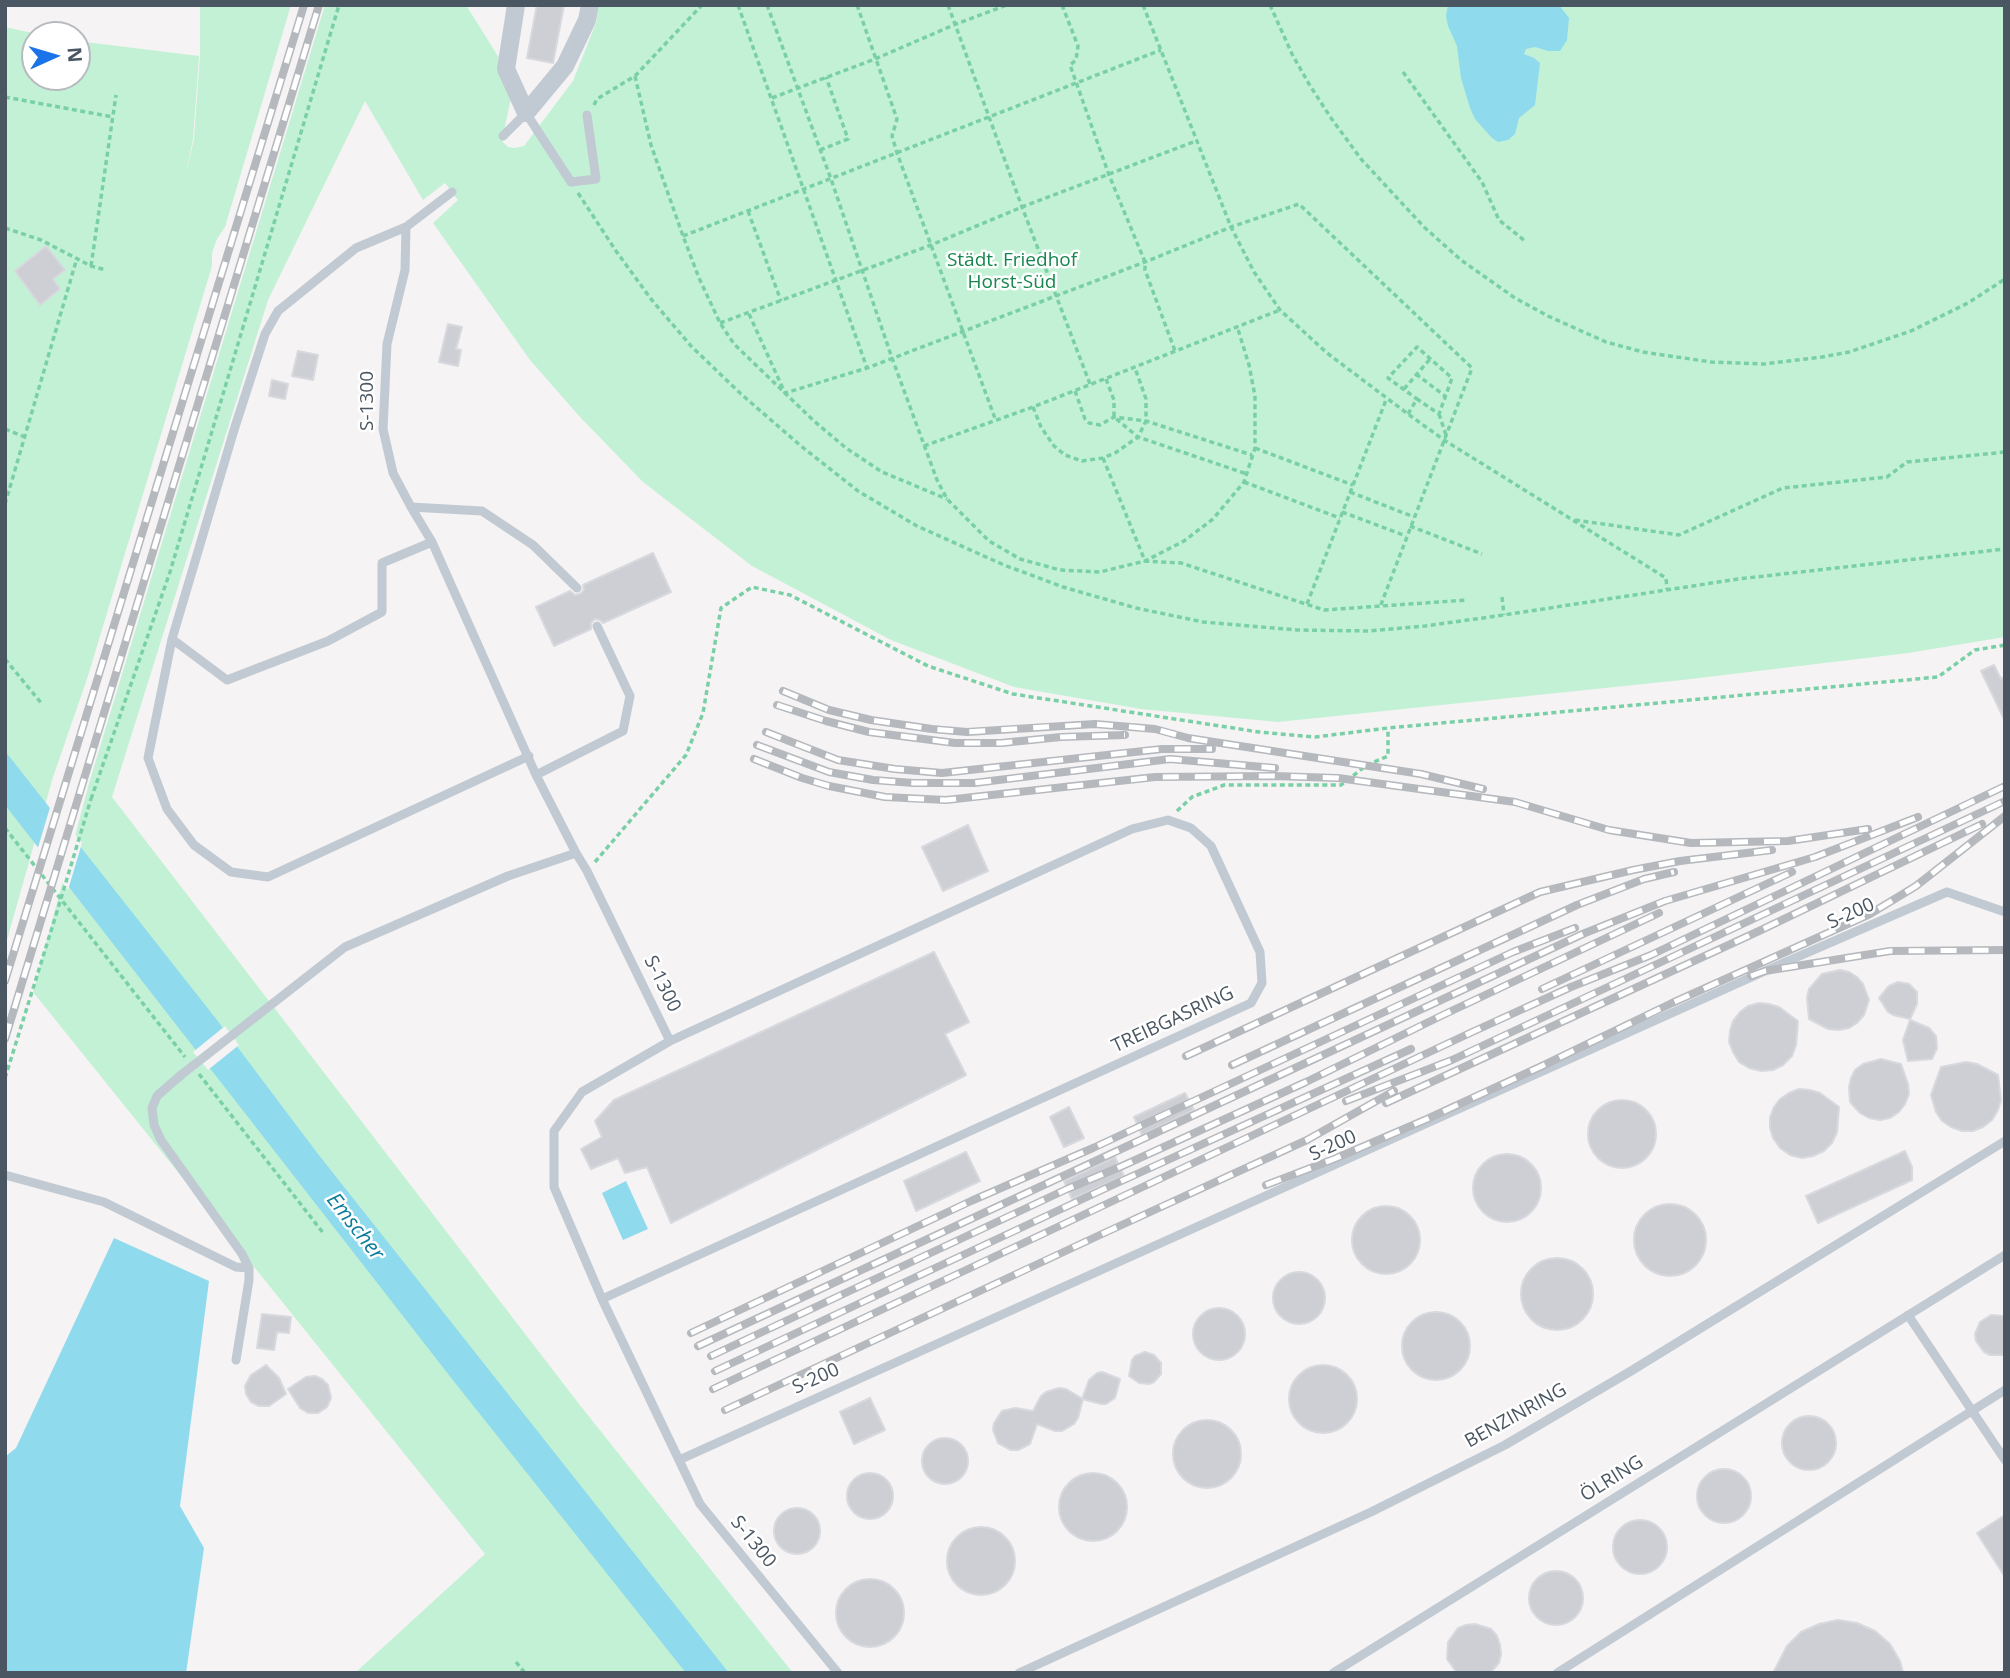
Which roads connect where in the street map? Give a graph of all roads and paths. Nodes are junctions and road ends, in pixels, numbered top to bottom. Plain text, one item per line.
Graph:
1 (339, 5) edge
2 (516, 5) edge
3 (590, 5) edge
4 (702, 5) edge
5 (738, 5) edge
6 (766, 5) edge
7 (857, 5) edge
8 (948, 5) edge
9 (1007, 5) edge
10 (1062, 5) edge
11 (1143, 5) edge
12 (1269, 5) edge
13 (956, 24) junction
14 (1161, 50) junction
15 (875, 59) junction
16 (1403, 72) dead end
17 (635, 76) junction
18 (825, 77) junction
19 (1076, 84) junction
20 (797, 87) junction
21 (116, 95) dead end
22 (5, 97) edge
23 (772, 97) junction
24 (526, 113) junction
25 (587, 115) joint
26 (113, 117) junction
27 (990, 118) junction
28 (503, 136) dead end
29 (1196, 141) junction
30 (819, 150) junction
31 (897, 153) junction
32 (1110, 175) junction
33 (831, 178) junction
34 (571, 182) junction
35 (802, 189) junction
36 (452, 192) dead end
37 (1022, 207) junction
38 (748, 211) junction
39 (406, 227) junction
40 (1231, 227) junction
41 (5, 228) edge
42 (682, 236) junction
43 (1525, 241) dead end
44 (931, 245) junction
45 (77, 258) junction
46 (1145, 262) junction
47 (91, 266) junction
48 (106, 270) dead end
49 (862, 270) junction
50 (2005, 279) edge
51 (836, 281) junction
52 (1056, 295) junction
53 (781, 301) junction
54 (1280, 310) junction
55 (749, 314) junction
56 (720, 323) junction
57 (1237, 326) junction
58 (963, 332) junction
59 (1175, 351) junction
60 (892, 358) junction
61 (1430, 359) junction
62 (1134, 367) junction
63 (867, 368) junction
64 (1416, 374) junction
65 (1106, 379) junction
66 (1090, 384) junction
67 (1404, 389) junction
68 (1075, 391) junction
69 (785, 393) junction
70 (1445, 396) junction
71 (1387, 399) junction
72 (1418, 399) junction
73 (1033, 407) junction
74 (1408, 414) junction
75 (1439, 414) junction
76 (1114, 417) junction
77 (996, 421) junction
78 (1146, 421) junction
79 (5, 429) edge
80 (25, 437) junction
81 (1138, 437) junction
82 (1445, 437) junction
83 (924, 446) junction
84 (1255, 448) junction
85 (2005, 452) edge
86 (1252, 455) junction
87 (1103, 458) junction
88 (1247, 474) junction
89 (1244, 482) junction
90 (1353, 485) junction
91 (1350, 492) junction
92 (947, 499) junction
93 (5, 504) edge
94 (411, 508) junction
95 (1342, 512) junction
96 (1414, 517) junction
97 (1340, 518) junction
98 (1573, 519) junction
99 (1410, 526) junction
100 (1406, 537) junction
101 (432, 542) junction
102 (2005, 549) edge
103 (1482, 554) dead end
104 (1145, 561) junction
105 (577, 588) dead end
106 (1667, 590) junction
107 (1502, 597) dead end
108 (1467, 600) dead end
109 (1307, 604) junction
110 (1380, 607) junction
111 (1503, 615) junction
112 (597, 626) dead end
113 (172, 639) junction
114 (2005, 645) edge
115 (5, 659) edge
116 (43, 704) dead end
117 (1388, 728) junction
118 (529, 756) junction
119 (536, 775) junction
120 (1168, 820) junction
121 (5, 828) edge
122 (576, 853) junction
123 (587, 871) junction
124 (2005, 912) edge
125 (670, 1041) junction
126 (186, 1059) dead end
127 (195, 1069) dead end
128 (5, 1078) edge
129 (2005, 1141) edge
130 (5, 1175) edge
131 (324, 1234) dead end
132 (2005, 1255) edge
133 (249, 1268) junction
134 (602, 1299) junction
135 (1908, 1315) junction
136 (236, 1360) dead end
137 (2005, 1390) edge
138 (1973, 1410) junction
139 (679, 1460) junction
140 (2005, 1460) edge
141 (516, 1662) dead end
142 (525, 1673) edge
143 (838, 1673) edge
144 (1019, 1673) edge
145 (1333, 1673) edge
146 (1557, 1673) edge

1 - 128 path, bridge
2 - 24 street
3 - 24 street
4 - 17 path
5 - 23 path
6 - 20 path
7 - 15 path
8 - 13 path
9 - 13 path
10 - 19 path
11 - 14 path
12 - 50 path
13 - 15 path
13 - 27 path
14 - 19 path
14 - 29 path
15 - 18 path
15 - 31 path
16 - 43 path
17 - 25 path
17 - 42 path
18 - 20 path
18 - 30 path
19 - 27 path
19 - 32 path
20 - 23 path
20 - 30 path
21 - 26 path
22 - 26 path
23 - 35 path
24 - 28 lane
24 - 34 lane
25 - 34 lane
26 - 47 path
27 - 31 path
27 - 37 path
29 - 32 path
29 - 40 path
30 - 33 path
31 - 33 path
31 - 44 path
32 - 37 path
32 - 46 path
33 - 35 path
33 - 49 path
34 - 111 path
35 - 38 path
35 - 51 path
36 - 39 lane
37 - 44 path
37 - 52 path
38 - 42 path
38 - 53 path
39 - 94 lane, S-1300
39 - 113 lane
40 - 46 path
40 - 54 path
40 - 82 path
41 - 45 path
42 - 56 path
44 - 49 path
44 - 58 path
45 - 47 path
45 - 80 path
46 - 52 path
46 - 59 path
47 - 48 path
49 - 51 path
49 - 60 path
51 - 53 path
51 - 63 path
52 - 58 path
52 - 66 path
53 - 55 path
54 - 57 path
54 - 71 path
55 - 56 path
55 - 69 path
56 - 69 path
57 - 59 path
57 - 84 path
58 - 60 path
58 - 77 path
59 - 62 path
60 - 63 path
60 - 83 path
61 - 64 path
61 - 67 path
61 - 70 path
62 - 65 path
62 - 78 path
63 - 69 path
64 - 67 path
64 - 70 path
65 - 66 path
65 - 76 path
66 - 68 path
67 - 72 path
68 - 73 path
68 - 76 path
69 - 92 path
70 - 75 path
71 - 74 path
71 - 90 path
72 - 74 path
72 - 75 path
73 - 77 path
73 - 87 path
74 - 82 path
75 - 82 path
76 - 78 path
76 - 81 path
77 - 83 path
78 - 81 path
78 - 86 path
79 - 80 path
80 - 93 path
81 - 87 path
81 - 88 path
82 - 96 path
82 - 98 path
83 - 92 path
84 - 86 path
84 - 90 path
85 - 98 path
86 - 88 path
87 - 104 path
88 - 89 path
89 - 97 path
89 - 104 path
90 - 91 path
91 - 95 path
91 - 96 path
92 - 104 path
94 - 101 lane, S-1300
94 - 105 lane
95 - 97 path
95 - 100 path
96 - 99 path
97 - 109 path
98 - 106 path
99 - 100 path
99 - 103 path
100 - 110 path
101 - 113 lane
101 - 118 lane, S-1300
102 - 106 path
104 - 109 path
106 - 111 path
107 - 111 path
108 - 110 path
109 - 110 path
112 - 119 lane
113 - 118 lane
114 - 117 path
115 - 116 path
117 - 120 path
117 - 123 path
118 - 119 lane, S-1300
119 - 122 lane, S-1300
120 - 125 lane
120 - 134 lane, TREIBGASRING
121 - 126 path
122 - 123 lane, S-1300
122 - 133 lane, bridge
123 - 125 lane, S-1300
124 - 139 lane, S-200
125 - 134 lane, S-1300
127 - 131 path
129 - 144 lane, BENZINRING
130 - 133 lane
132 - 135 lane, ÖLRING
133 - 136 lane
134 - 139 lane, S-1300
135 - 138 lane
135 - 145 lane, ÖLRING
137 - 138 lane
138 - 140 lane
138 - 146 lane
139 - 143 lane, S-1300
141 - 142 path

